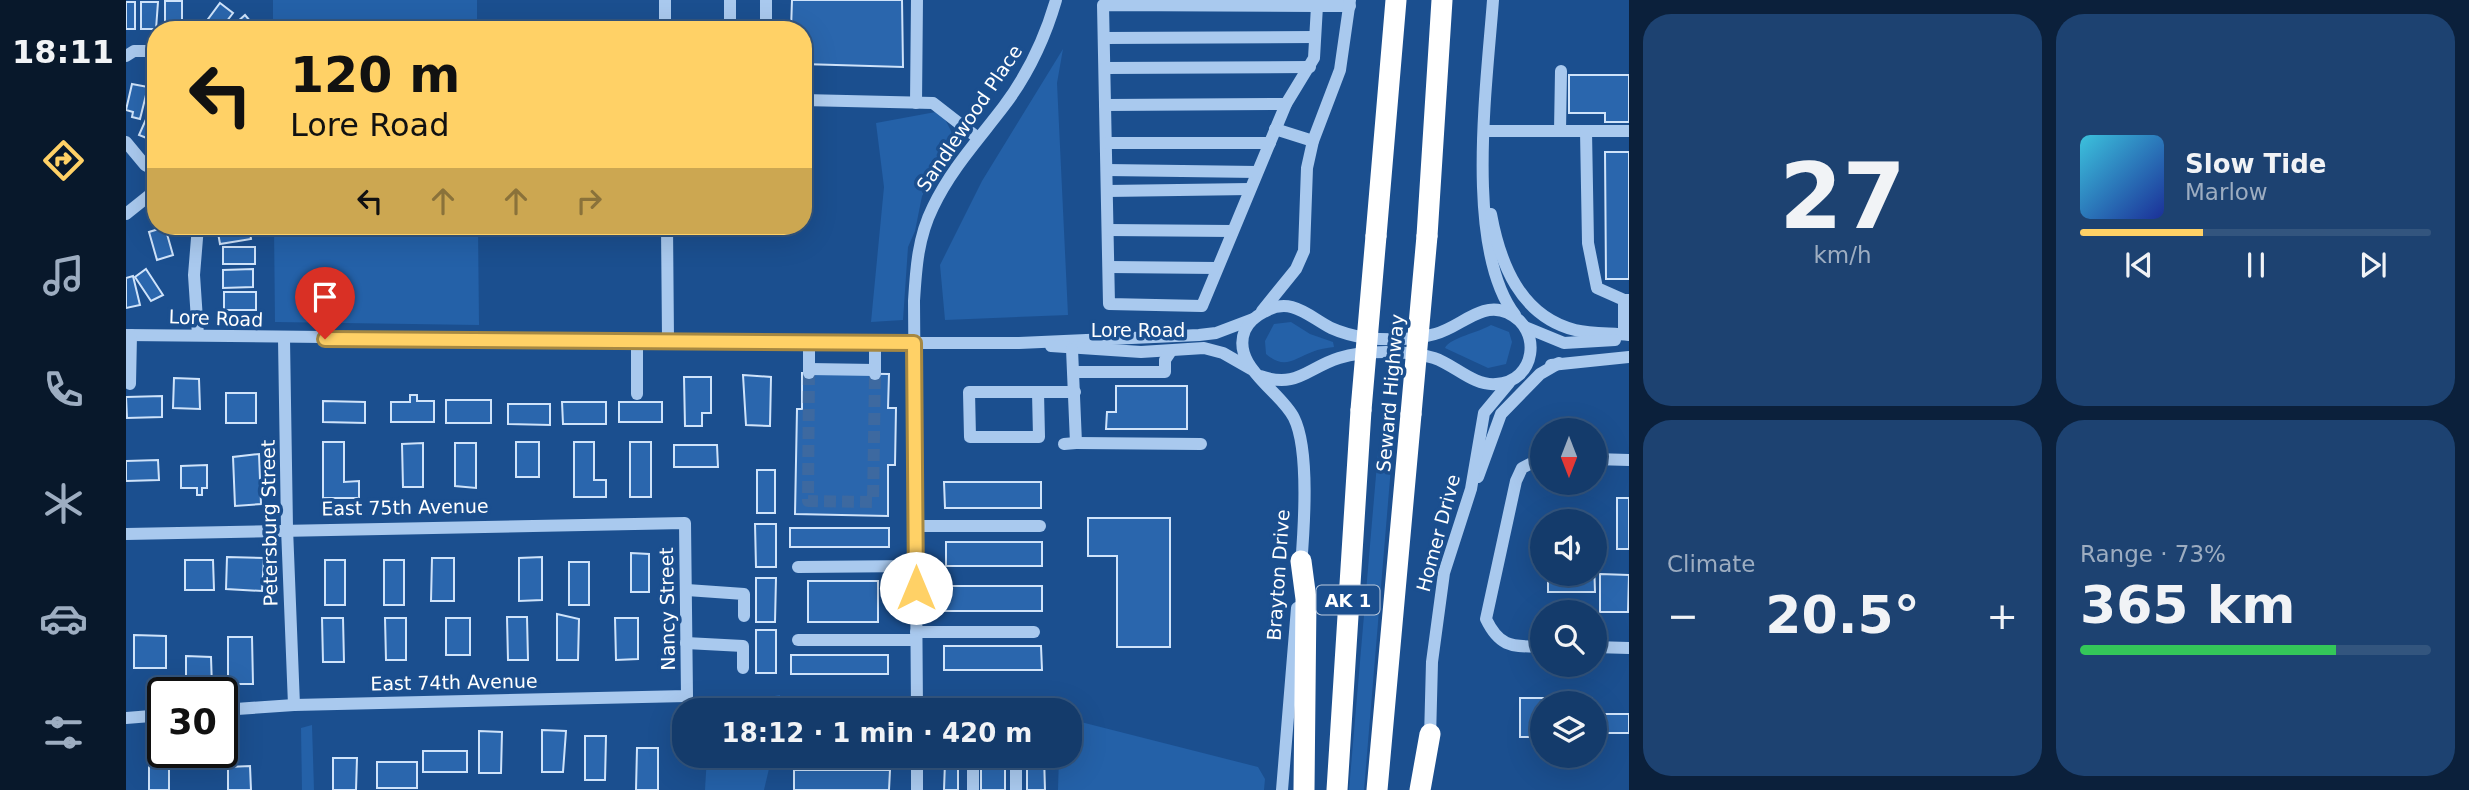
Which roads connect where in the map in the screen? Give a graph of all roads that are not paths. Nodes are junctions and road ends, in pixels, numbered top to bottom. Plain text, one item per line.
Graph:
1 (665, 0) edge
2 (730, 0) edge
3 (766, 0) edge
4 (917, 0) edge
5 (1056, 0) edge
6 (1396, 0) edge
7 (1442, 0) edge
8 (1493, 0) edge
9 (1103, 3) edge
10 (1317, 3) edge
11 (1350, 3) edge
12 (665, 21) edge
13 (730, 21) edge
14 (766, 21) edge
15 (1315, 37) junction
16 (1104, 38) junction
17 (147, 51) edge
18 (126, 56) edge
19 (1310, 66) junction
20 (1105, 68) junction
21 (1561, 71) dead end
22 (812, 100) edge
23 (916, 103) junction
24 (1286, 104) junction
25 (1105, 106) junction
26 (1275, 130) junction
27 (1484, 131) junction
28 (1560, 131) junction
29 (1586, 131) junction
30 (1629, 131) edge
31 (978, 138) junction
32 (1313, 141) junction
33 (126, 142) edge
34 (1106, 143) junction
35 (1270, 143) junction
36 (147, 166) edge
37 (1107, 170) junction
38 (1257, 172) junction
39 (1485, 179) junction
40 (1250, 189) junction
41 (1107, 191) junction
42 (147, 197) edge
43 (126, 214) edge
44 (1108, 230) junction
45 (1232, 231) junction
46 (197, 235) edge
47 (667, 235) edge
48 (1109, 268) junction
49 (1217, 268) junction
50 (1627, 300) edge
51 (1257, 316) junction
52 (1521, 322) junction
53 (129, 335) edge
54 (198, 335) junction
55 (1627, 336) edge
56 (285, 339) junction
57 (637, 339) junction
58 (668, 339) junction
59 (809, 341) junction
60 (875, 342) junction
61 (914, 343) junction
62 (1019, 343) junction
63 (1072, 349) junction
64 (1171, 351) junction
65 (1629, 356) edge
66 (1559, 363) junction
67 (1074, 372) junction
68 (1256, 373) junction
69 (1516, 377) junction
70 (130, 384) dead end
71 (1074, 391) junction
72 (1038, 392) junction
73 (637, 394) dead end
74 (1201, 444) dead end
75 (1607, 459) edge
76 (1629, 460) edge
77 (1530, 464) edge
78 (1471, 489) junction
79 (685, 523) joint
80 (916, 526) junction
81 (1040, 526) dead end
82 (287, 528) junction
83 (126, 534) edge
84 (1301, 561) junction
85 (916, 566) junction
86 (798, 567) dead end
87 (687, 590) junction
88 (744, 616) dead end
89 (1034, 632) dead end
90 (916, 636) junction
91 (797, 640) dead end
92 (686, 643) junction
93 (1530, 647) edge
94 (1607, 648) edge
95 (1629, 648) edge
96 (743, 668) dead end
97 (687, 696) joint
98 (917, 698) edge
99 (294, 705) junction
100 (238, 709) edge
101 (147, 716) edge
102 (126, 718) edge
103 (1430, 734) junction
104 (917, 768) edge
105 (974, 768) edge
106 (1016, 768) edge
107 (917, 790) edge
108 (973, 790) edge
109 (1016, 790) edge
110 (1282, 790) edge
111 (1304, 790) edge
112 (1337, 790) edge
113 (1377, 790) edge
114 (1419, 790) edge
115 (1429, 790) edge

1 - 12 street
2 - 13 street
3 - 14 street
4 - 23 street
5 - 31 street, Sandlewood Place
6 - 112 highway, Seward Highway / AK 1, bridge
7 - 113 highway, Seward Highway / AK 1, bridge
8 - 27 street
9 - 10 street
9 - 16 street
10 - 11 street
10 - 15 street
11 - 32 street
15 - 16 street
15 - 19 street
16 - 20 street
17 - 18 street
19 - 20 street
19 - 24 street
20 - 25 street
21 - 28 street
22 - 23 street
23 - 31 street
24 - 25 street
24 - 26 street
25 - 34 street
26 - 32 street
26 - 35 street
27 - 28 street
27 - 39 street
28 - 29 street
29 - 30 street
29 - 50 street
31 - 61 street, Sandlewood Place
32 - 51 street
33 - 36 street
34 - 35 street
34 - 37 street
35 - 38 street
37 - 38 street
37 - 41 street
38 - 40 street
39 - 52 street
39 - 55 street
40 - 41 street
40 - 45 street
41 - 44 street
42 - 43 street
44 - 45 street
44 - 48 street
45 - 49 street
46 - 54 street
47 - 58 street
48 - 49 street
48 - 49 street
50 - 55 street
51 - 52 street, Lore Road
51 - 62 street, Lore Road
51 - 68 street
52 - 55 street, Lore Road
52 - 69 street
53 - 54 street, Lore Road
53 - 70 street
54 - 56 street, Lore Road
56 - 57 street, Lore Road
56 - 82 street, Petersburg Street
57 - 58 street, Lore Road
57 - 73 street
58 - 59 street, Lore Road
59 - 60 street, Lore Road
59 - 60 street
60 - 61 street, Lore Road
61 - 62 street, Lore Road
61 - 80 street, Sandlewood Place
62 - 63 street, Lore Road
63 - 64 street, Lore Road
63 - 67 street
64 - 67 street
64 - 68 street, Lore Road
65 - 66 street
66 - 69 street
66 - 78 street
67 - 71 street
68 - 69 street
68 - 84 street, Brayton Drive
69 - 78 street, Homer Drive
71 - 72 street
71 - 74 street
72 - 72 street
75 - 76 street
77 - 93 street
78 - 103 street, Homer Drive
79 - 82 street, East 75th Avenue
79 - 87 street, Nancy Street
80 - 81 street
80 - 85 street, Sandlewood Place
82 - 83 street, East 75th Avenue
82 - 99 street, Petersburg Street
84 - 110 street, Brayton Drive
84 - 111 highway
85 - 86 street
85 - 90 street, Sandlewood Place
87 - 88 street
87 - 92 street, Nancy Street
89 - 90 street
90 - 91 street
90 - 98 street, Sandlewood Place
92 - 96 street
92 - 97 street, Nancy Street
94 - 95 street
97 - 99 street, East 74th Avenue
99 - 100 street, East 74th Avenue
101 - 102 street
103 - 114 highway
103 - 115 street, Homer Drive
104 - 107 street
105 - 108 street
106 - 109 street

